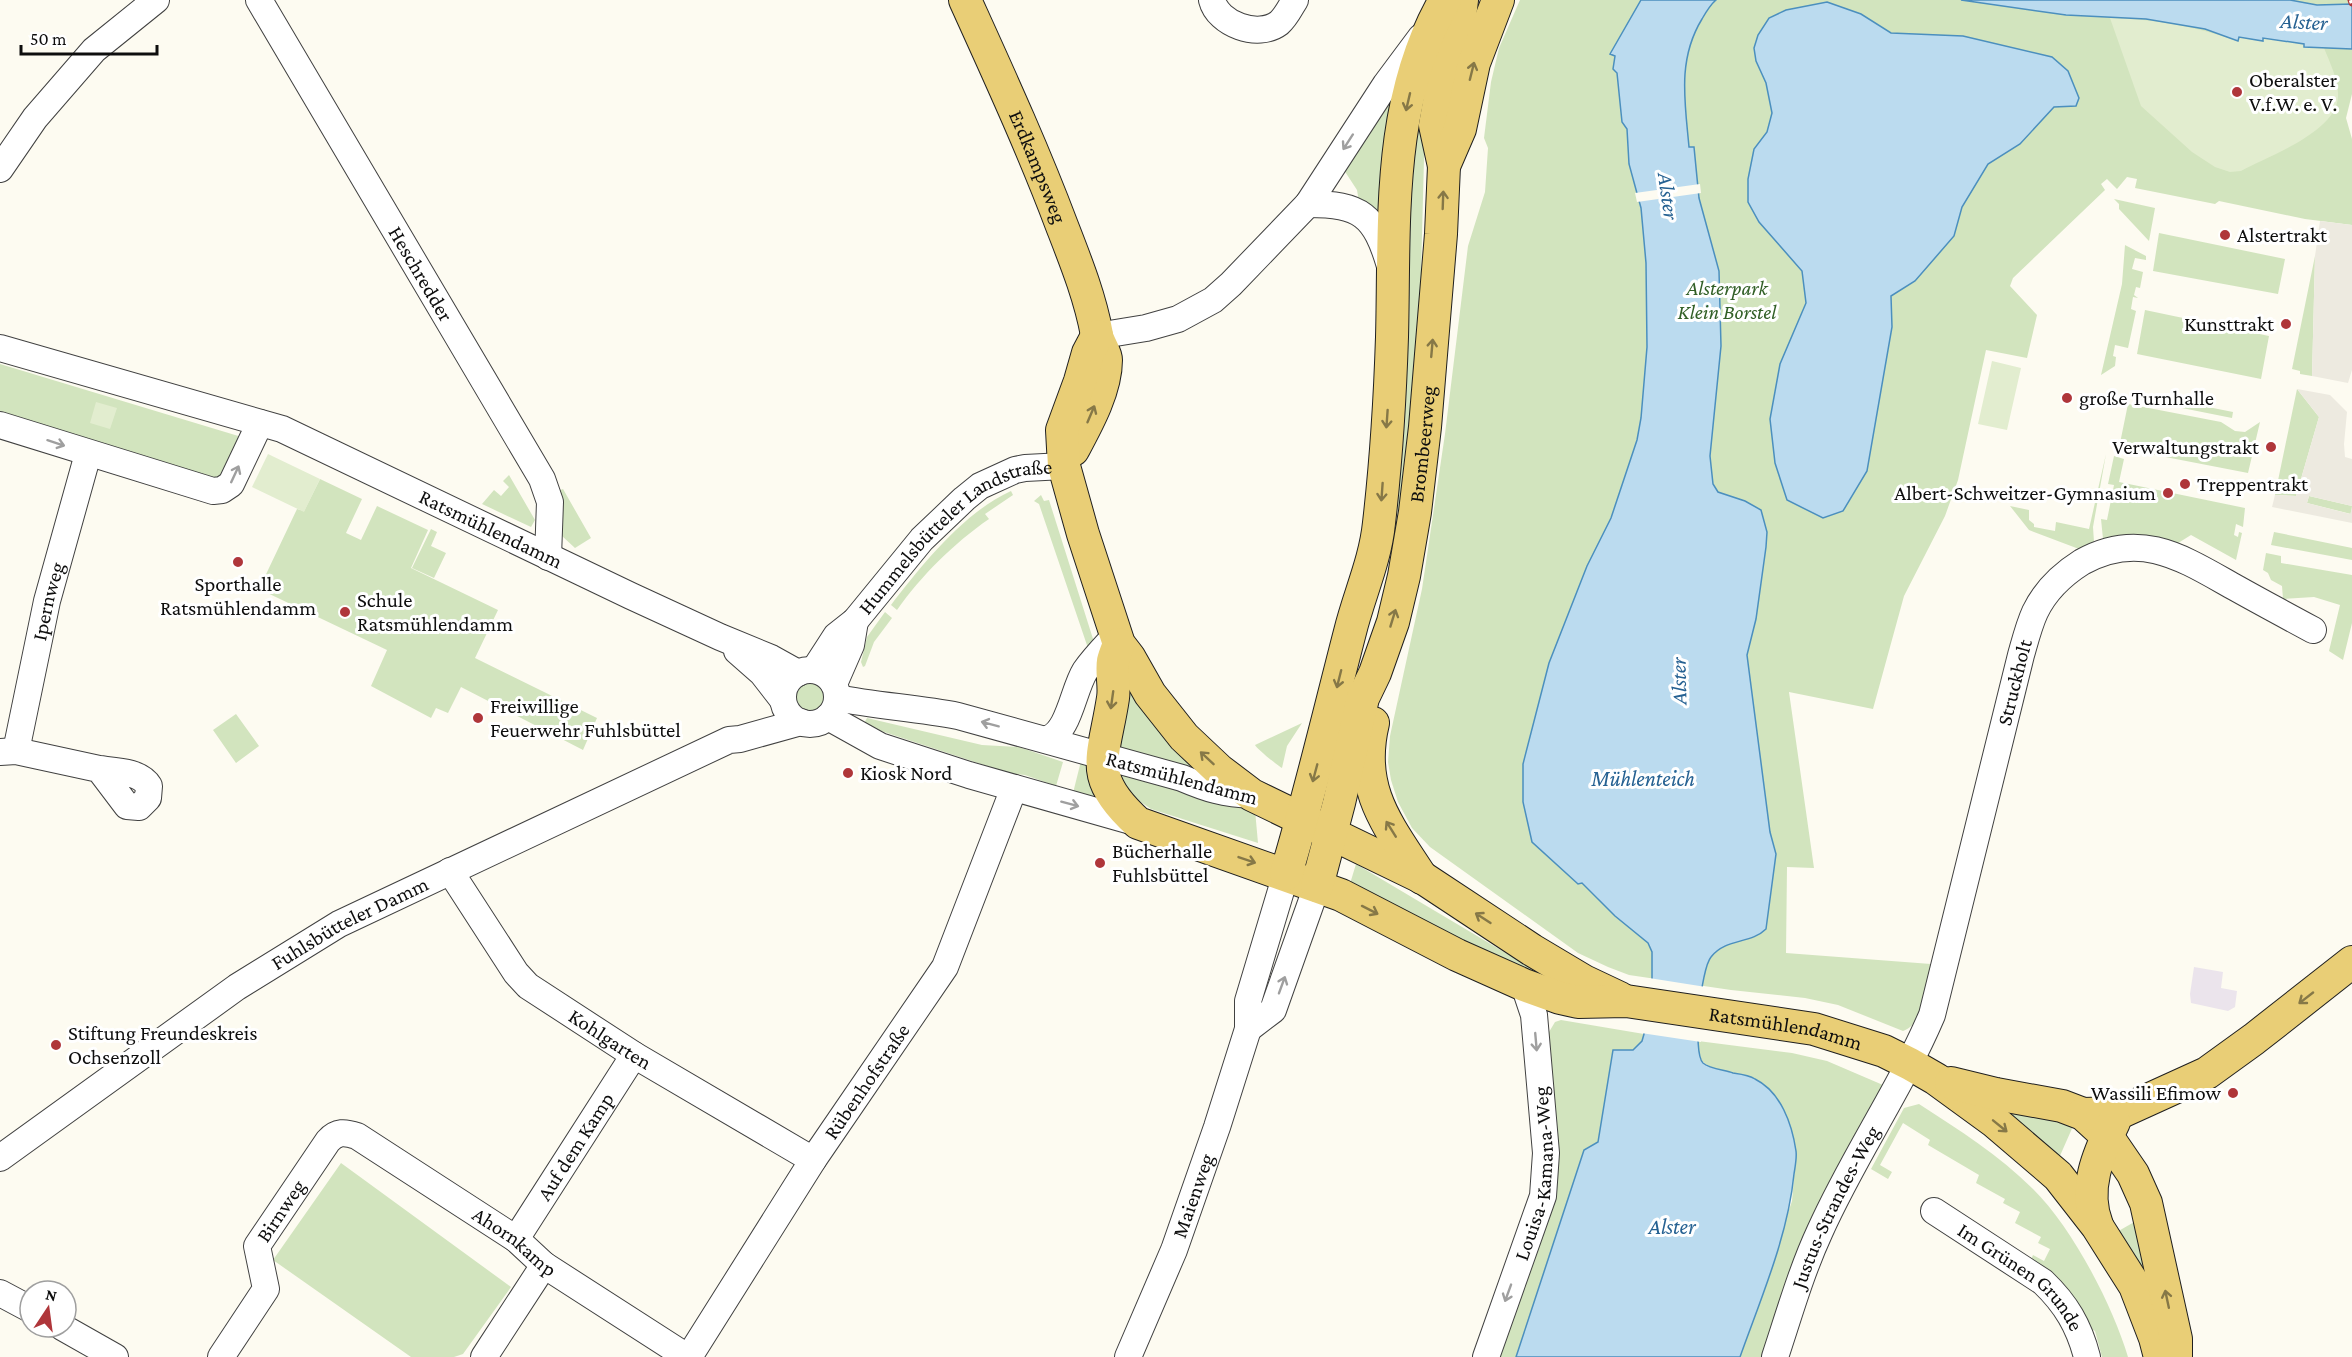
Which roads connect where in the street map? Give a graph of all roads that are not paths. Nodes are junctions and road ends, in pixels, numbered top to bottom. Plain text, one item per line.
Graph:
1 (156, 0) edge
2 (259, 0) edge
3 (965, 0) edge
4 (1212, 0) edge
5 (1295, 0) edge
6 (1462, 0) edge
7 (1498, 0) edge
8 (1433, 8) edge
9 (1444, 166) junction
10 (0, 169) edge
11 (1308, 204) junction
12 (1393, 277) junction
13 (1097, 336) junction
14 (0, 348) edge
15 (260, 423) junction
16 (0, 425) edge
17 (88, 454) junction
18 (1064, 466) junction
19 (548, 556) junction
20 (2313, 630) dead end
21 (720, 637) junction
22 (1118, 640) junction
23 (1375, 673) junction
24 (822, 688) junction
25 (789, 708) junction
26 (1047, 739) junction
27 (8, 752) edge
28 (1101, 756) junction
29 (99, 769) dead end
30 (1014, 788) junction
31 (1252, 795) junction
32 (1302, 819) junction
33 (1138, 823) junction
34 (1331, 833) junction
35 (450, 871) junction
36 (1286, 874) junction
37 (1423, 878) junction
38 (1317, 886) junction
39 (2352, 962) edge
40 (1524, 985) junction
41 (1626, 1001) junction
42 (1248, 1029) junction
43 (634, 1055) junction
44 (1923, 1072) junction
45 (2113, 1124) junction
46 (339, 1133) joint
47 (0, 1158) edge
48 (813, 1160) junction
49 (1934, 1211) dead end
50 (2097, 1226) junction
51 (516, 1239) junction
52 (544, 1265) junction
53 (0, 1293) edge
54 (18, 1303) edge
55 (78, 1336) edge
56 (115, 1357) edge
57 (221, 1357) edge
58 (484, 1357) edge
59 (688, 1357) edge
60 (1128, 1357) edge
61 (1486, 1357) edge
62 (1775, 1357) edge
63 (2087, 1357) edge
64 (2160, 1357) edge
65 (2176, 1357) edge

1 - 10 street
2 - 19 street, Heschredder
3 - 13 main road, Erdkampsweg
4 - 5 street
6 - 9 main road
9 -> 7 main road, Brombeerweg
8 -> 11 street
8 -> 12 main road, Brombeerweg
23 -> 9 main road, Brombeerweg
11 - 12 street
11 - 13 street
12 -> 32 main road, Brombeerweg
13 - 18 main road, Erdkampsweg
14 - 15 street, Ratsmühlendamm
17 -> 15 street
15 - 19 street, Ratsmühlendamm
16 -> 17 street
17 - 27 street, Ipernweg
18 - 22 main road
18 - 24 street, Hummelsbütteler Landstraße
19 - 21 street, Ratsmühlendamm
20 - 44 street, Struckholt
21 - 24 street, Ratsmühlendamm
21 - 25 street, Ratsmühlendamm
22 - 26 street
22 -> 28 main road
31 -> 22 main road
23 - 34 main road, Brombeerweg
37 -> 23 main road
24 - 25 street
24 - 25 street, Ratsmühlendamm
26 -> 24 street, Ratsmühlendamm
24 - 30 street, Ratsmühlendamm
25 - 35 street, Fuhlsbütteler Damm
26 - 28 street, Ratsmühlendamm
27 - 29 street
28 - 31 street, Ratsmühlendamm
28 - 33 main road
30 -> 33 street, Ratsmühlendamm
30 - 48 street, Rübenhofstraße
31 - 32 main road, Ratsmühlendamm
32 - 34 main road, Ratsmühlendamm
32 - 36 main road, Brombeerweg
33 -> 36 main road, Ratsmühlendamm
34 - 37 main road, Ratsmühlendamm
34 - 38 main road, Brombeerweg
35 - 43 street, Kohlgarten
35 - 47 street, Fuhlsbütteler Damm
36 - 38 main road, Ratsmühlendamm
36 - 42 street, Maienweg
41 -> 37 main road, Ratsmühlendamm
38 -> 40 main road, Ratsmühlendamm
42 -> 38 street
39 -> 45 main road
40 - 41 main road, Ratsmühlendamm
40 -> 61 street, Louisa-Kamana-Weg
41 - 44 main road, Ratsmühlendamm
42 - 60 street, Maienweg
43 - 48 street, Kohlgarten
43 - 51 street, Auf dem Kamp
44 - 45 main road, Ratsmühlendamm
44 -> 50 main road, Ratsmühlendamm
44 - 62 street, Justus-Strandes-Weg
45 - 50 main road
65 -> 45 main road
46 - 51 street, Ahornkamp
46 - 57 street, Birnweg
48 - 59 street, Rübenhofstraße
49 - 63 street, Im Grünen Grunde
50 - 64 main road
51 - 52 street, Ahornkamp
52 - 58 street
52 - 59 street, Ahornkamp
53 - 54 street
55 - 56 street

